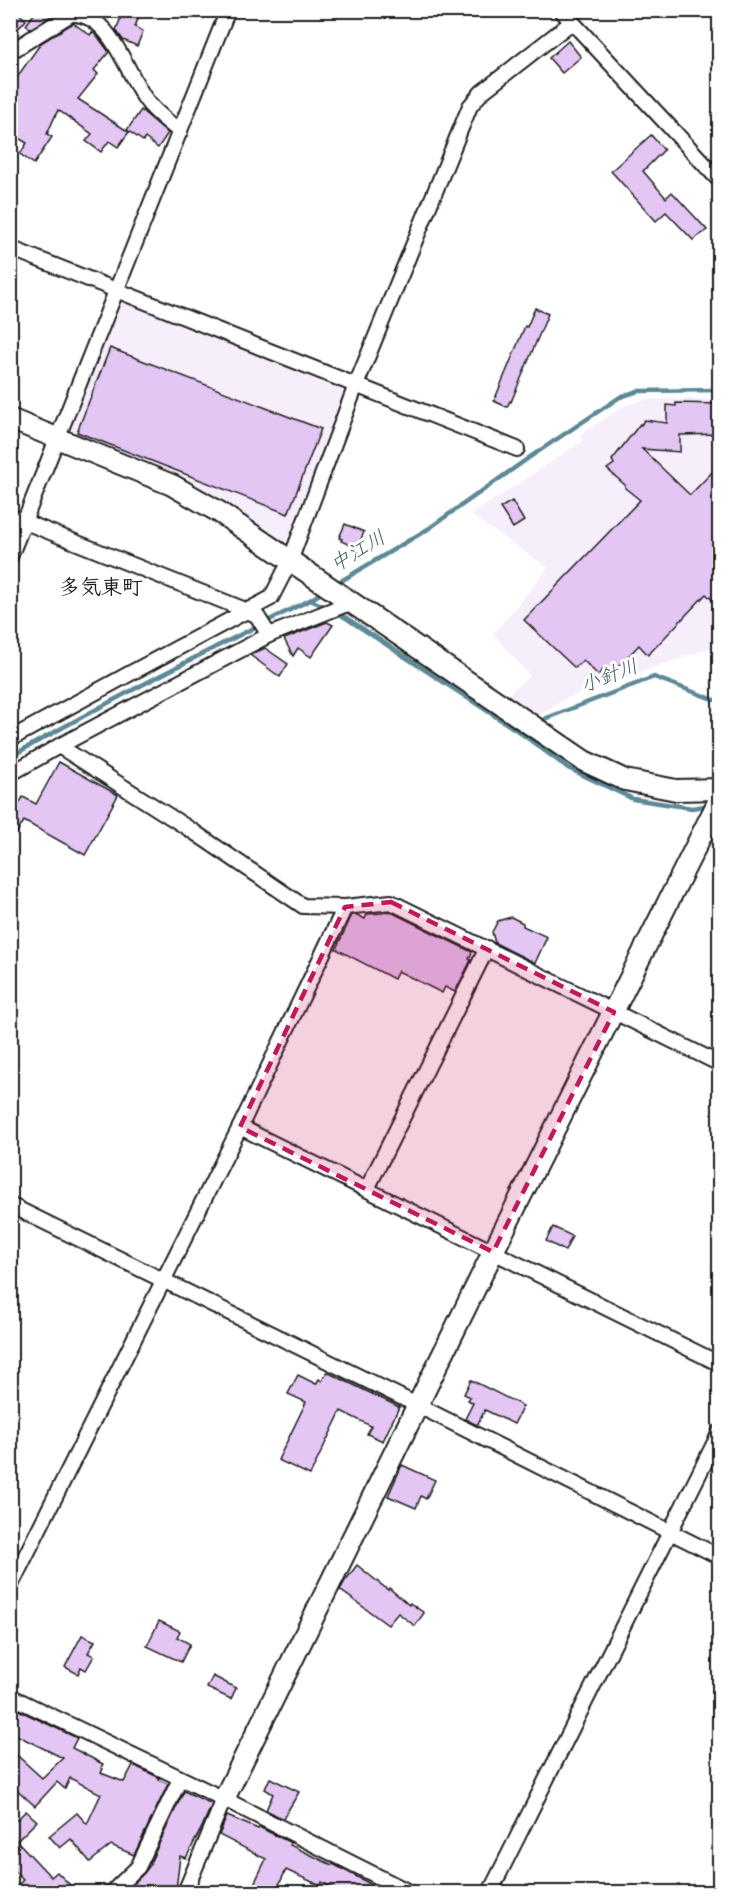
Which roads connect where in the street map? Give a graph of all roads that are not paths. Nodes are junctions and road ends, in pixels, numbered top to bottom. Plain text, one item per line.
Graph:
1 (228, 10) edge
2 (561, 10) edge
3 (572, 22) junction
4 (10, 52) edge
5 (180, 132) junction
6 (718, 175) edge
7 (10, 248) edge
8 (117, 289) junction
9 (356, 385) junction
10 (10, 419) edge
11 (58, 438) junction
12 (517, 449) dead end
13 (10, 516) edge
14 (25, 522) junction
15 (10, 557) edge
16 (290, 561) junction
17 (348, 600) junction
18 (253, 614) junction
19 (269, 635) junction
20 (10, 739) edge
21 (59, 746) junction
22 (10, 774) edge
23 (720, 789) edge
24 (715, 806) edge
25 (345, 907) junction
26 (487, 948) junction
27 (614, 1012) junction
28 (720, 1064) edge
29 (240, 1127) junction
30 (367, 1189) junction
31 (10, 1205) edge
32 (493, 1252) junction
33 (163, 1281) junction
34 (720, 1364) edge
35 (417, 1405) junction
36 (720, 1432) edge
37 (670, 1533) junction
38 (720, 1557) edge
39 (10, 1587) edge
40 (10, 1696) edge
41 (180, 1779) junction
42 (224, 1799) junction
43 (112, 1893) edge
44 (185, 1893) edge
45 (409, 1893) edge
46 (490, 1893) edge

1 - 5 street
2 - 3 street
3 - 6 street
3 - 9 street
4 - 5 street
5 - 8 street
7 - 8 street
8 - 9 street
8 - 11 street
9 - 12 street
9 - 16 street
10 - 11 street
11 - 14 street
11 - 16 street
13 - 14 street
14 - 15 street
14 - 18 street
16 - 17 street
16 - 18 street
17 - 19 street
17 - 23 street
18 - 19 street
18 - 20 street
19 - 21 street
21 - 22 street
21 - 25 street
24 - 27 street
25 - 26 street
25 - 29 street
26 - 27 street
26 - 30 street
27 - 28 street
27 - 32 street
29 - 30 street
29 - 33 street
30 - 32 street
31 - 33 street
32 - 34 street
32 - 35 street
33 - 35 street
33 - 39 street
35 - 37 street
35 - 42 street
36 - 37 street
37 - 38 street
37 - 46 street
40 - 41 street
41 - 42 street
41 - 43 street
42 - 44 street
42 - 45 street

